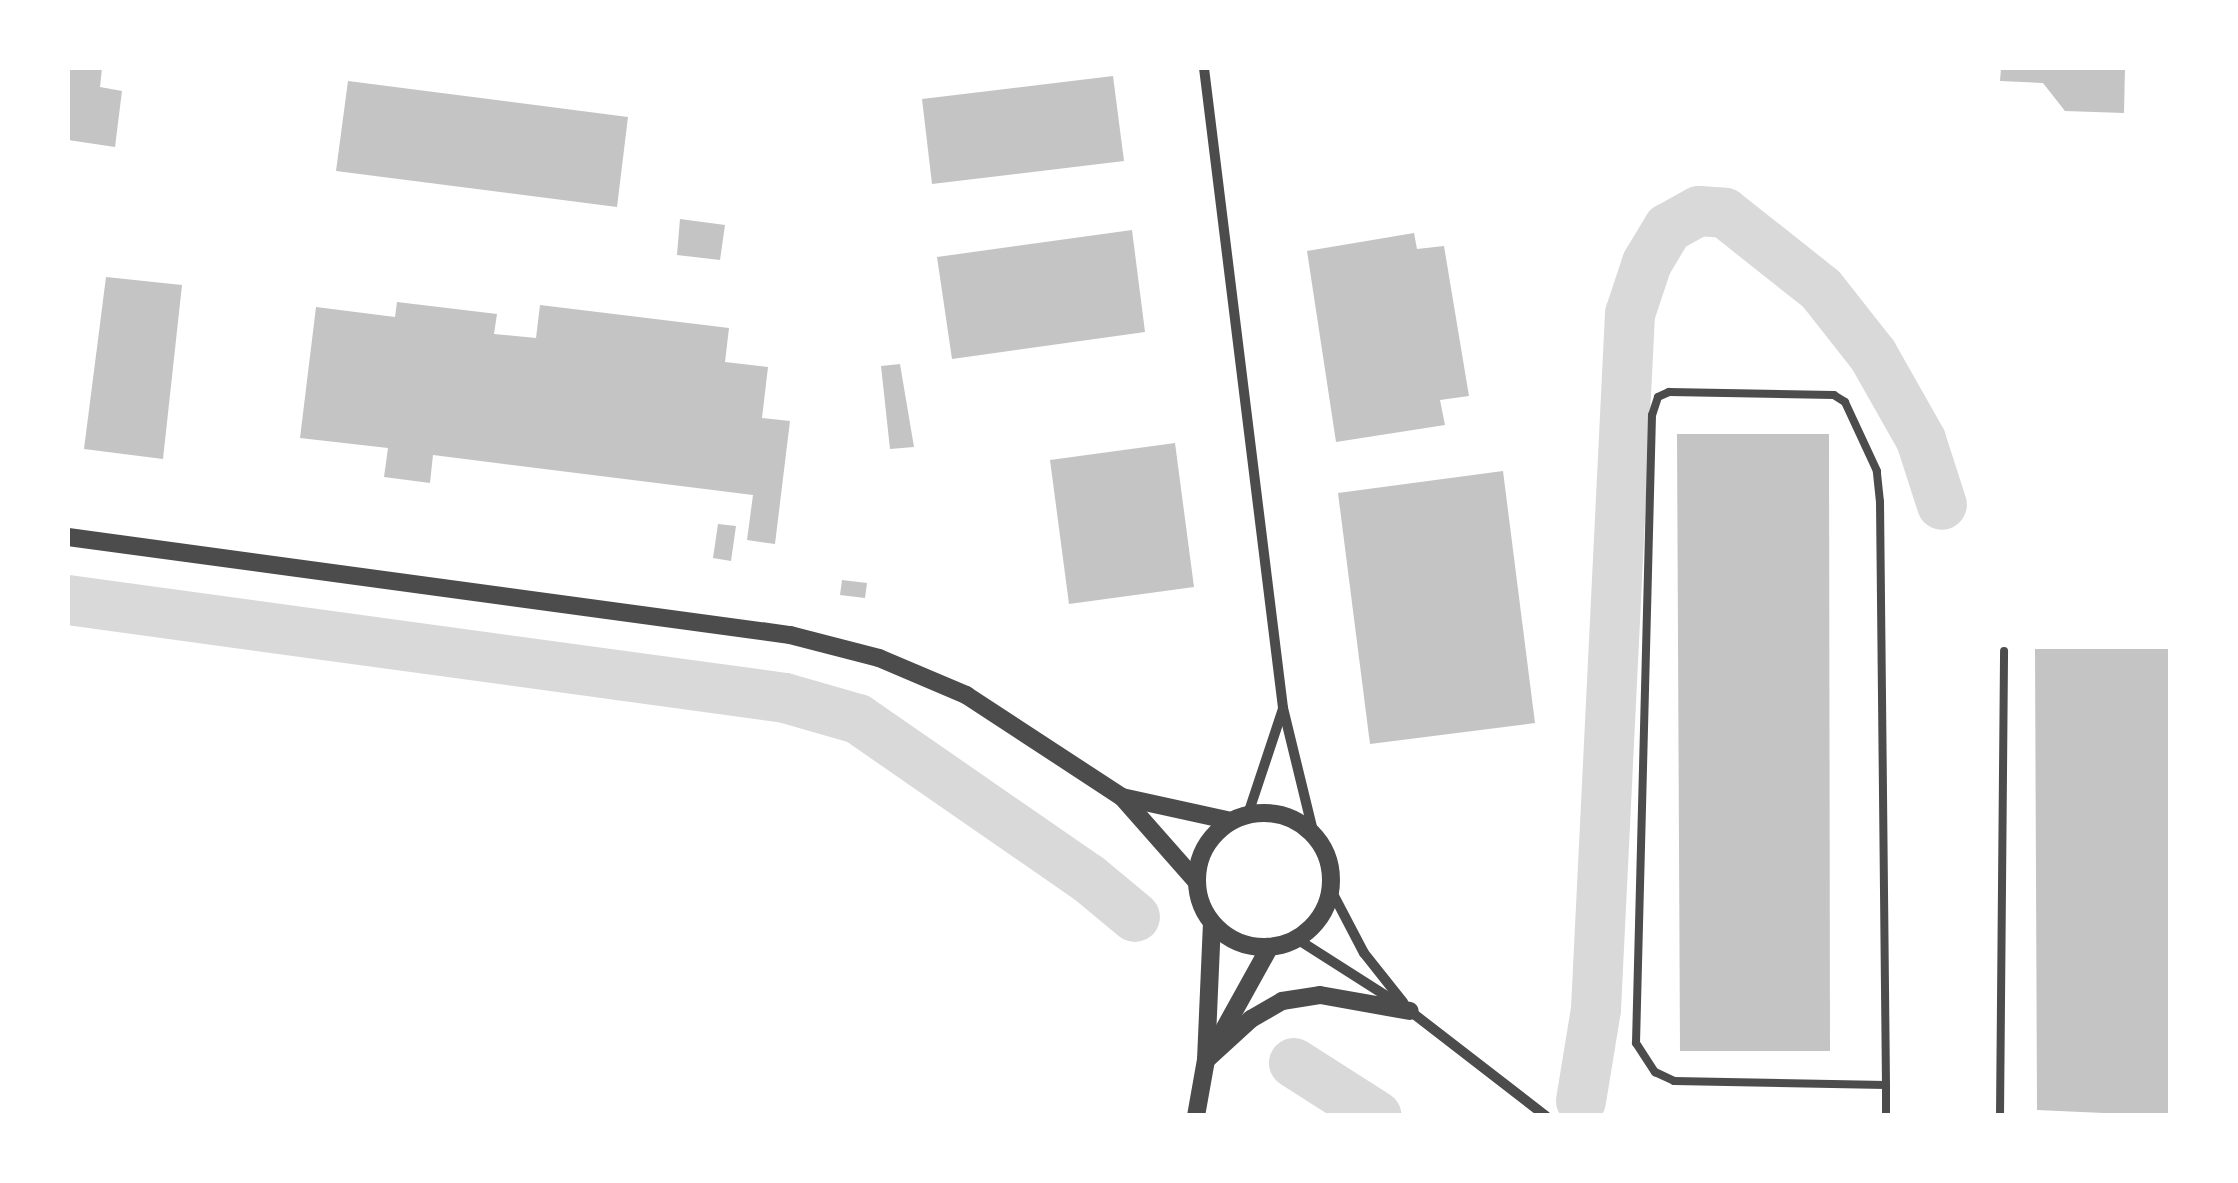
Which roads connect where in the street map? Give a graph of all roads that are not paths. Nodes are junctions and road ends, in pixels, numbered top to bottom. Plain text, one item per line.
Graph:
1 (1204, 68) edge
2 (68, 537) edge
3 (2004, 652) dead end
4 (1283, 708) junction
5 (1122, 797) junction
6 (1240, 818) junction
7 (1314, 835) junction
8 (1196, 882) junction
9 (1330, 890) junction
10 (1212, 923) junction
11 (1297, 939) junction
12 (1269, 948) junction
13 (1410, 1011) junction
14 (1206, 1060) junction
15 (1886, 1085) junction
16 (1196, 1116) edge
17 (1546, 1116) edge
18 (1886, 1116) edge
19 (2000, 1116) edge

1 - 4 street
2 - 5 street
3 - 19 lane
4 - 6 street
4 - 7 street
5 - 6 street
5 - 8 street
6 - 7 street
6 - 8 street
7 - 9 street
8 - 10 street
9 - 11 street
9 - 13 street
10 - 12 street
10 - 14 street
11 - 12 street
11 - 13 street
12 - 14 street
13 - 14 street
13 - 17 street
14 - 16 street
15 - 15 lane
15 - 18 lane

